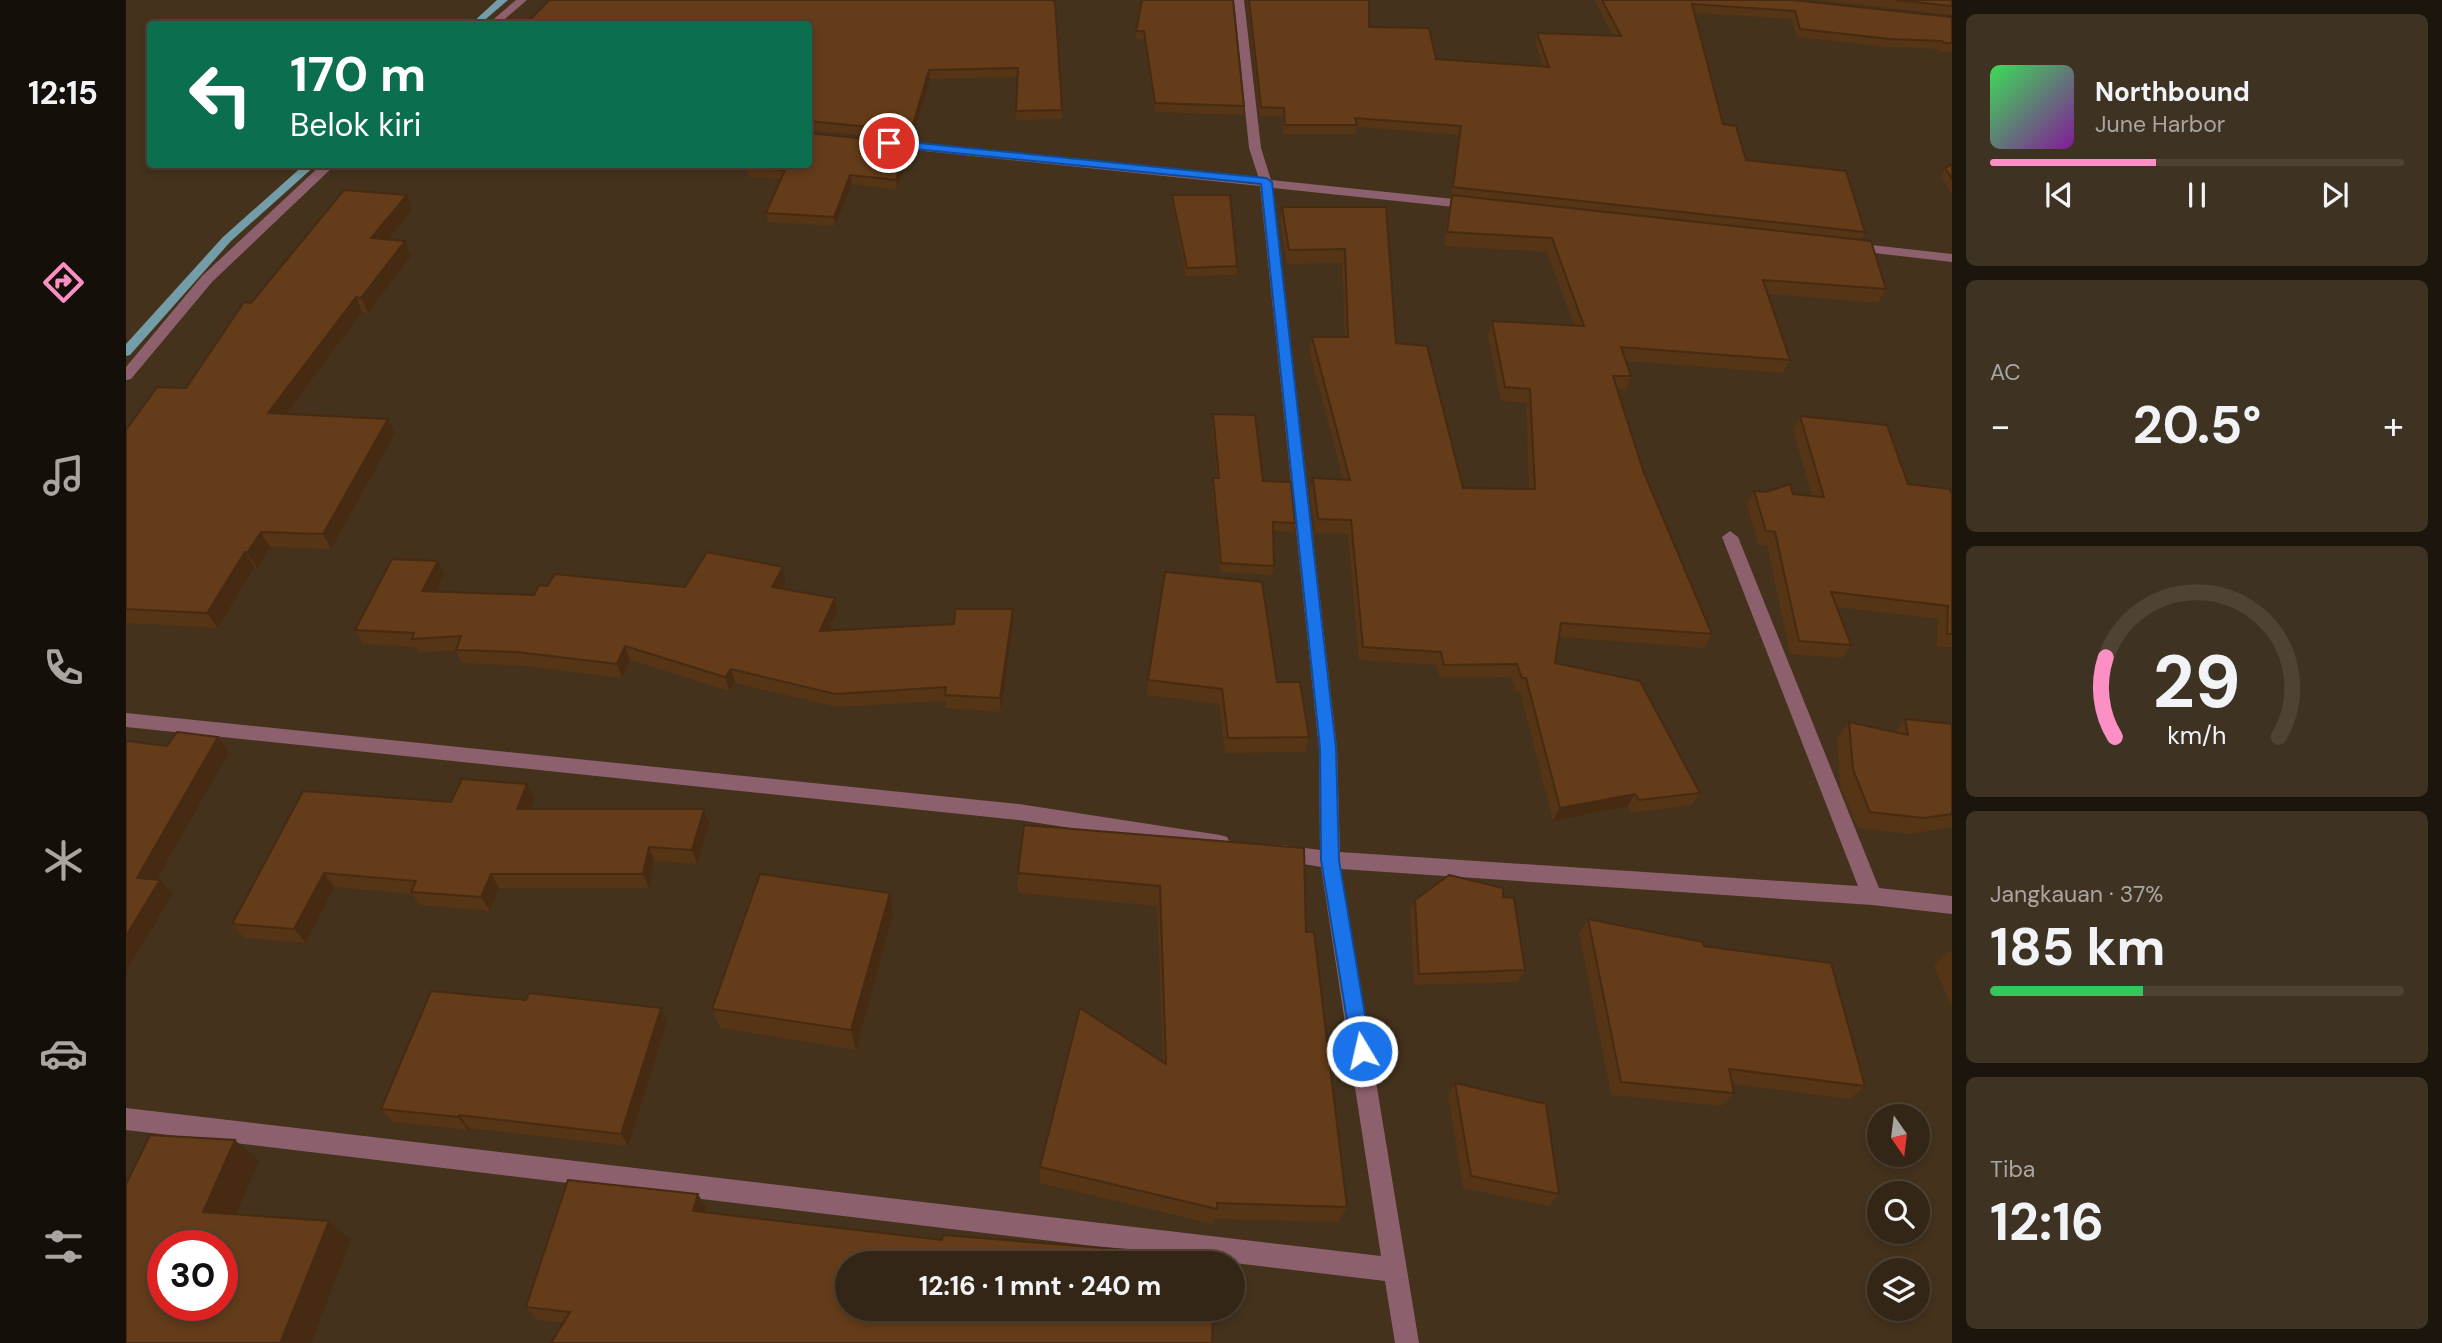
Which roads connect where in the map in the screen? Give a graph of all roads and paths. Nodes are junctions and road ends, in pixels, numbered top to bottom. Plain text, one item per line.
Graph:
1 (522, 0) edge
2 (1239, 0) edge
3 (497, 21) edge
4 (878, 142) edge
5 (326, 168) edge
6 (1266, 182) junction
7 (1480, 206) edge
8 (1841, 246) edge
9 (1952, 258) edge
10 (126, 376) edge
11 (1730, 537) dead end
12 (126, 720) edge
13 (1235, 845) edge
14 (1262, 849) edge
15 (1330, 860) junction
16 (1872, 896) junction
17 (1952, 905) edge
18 (126, 1119) edge
19 (1397, 1270) junction
20 (1407, 1343) edge

1 - 3 street
2 - 6 street
4 - 6 street
5 - 10 street
6 - 7 street
6 - 15 street
8 - 9 street
11 - 16 street
12 - 13 street
14 - 15 street
15 - 16 street
15 - 19 street
16 - 17 street
18 - 19 street
19 - 20 street

